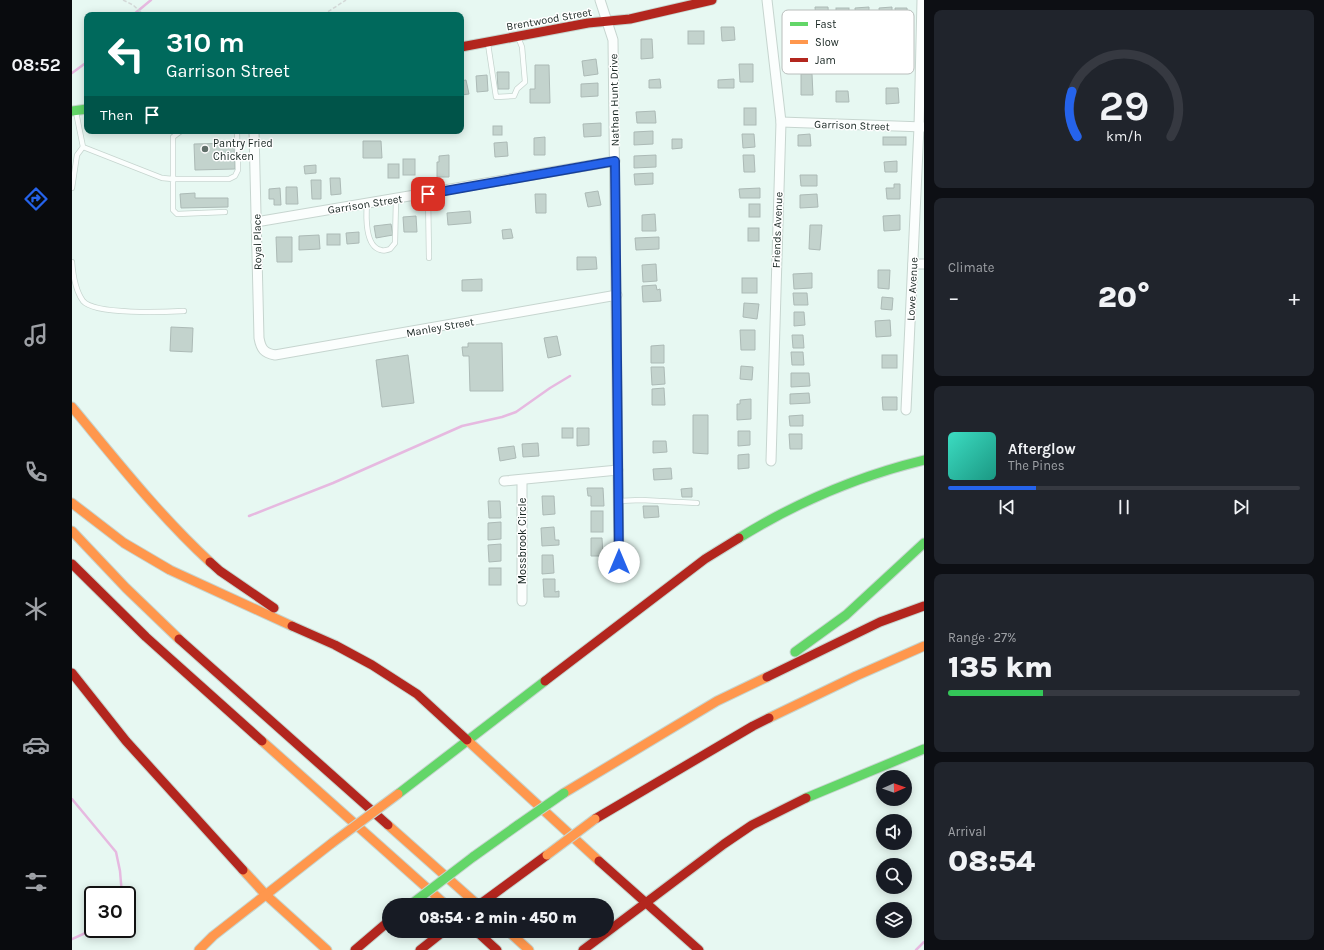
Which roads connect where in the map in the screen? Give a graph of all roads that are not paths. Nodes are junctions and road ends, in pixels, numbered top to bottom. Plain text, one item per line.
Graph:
1 (600, 0) edge
2 (712, 0) edge
3 (767, 0) edge
4 (922, 0) edge
5 (608, 21) junction
6 (518, 36) junction
7 (487, 42) junction
8 (464, 46) edge
9 (84, 109) edge
10 (74, 111) edge
11 (781, 122) junction
12 (921, 127) edge
13 (176, 134) edge
14 (237, 134) edge
15 (254, 134) edge
16 (83, 147) junction
17 (615, 161) junction
18 (173, 179) junction
19 (72, 188) edge
20 (428, 194) junction
21 (396, 199) junction
22 (366, 204) junction
23 (225, 212) dead end
24 (256, 222) junction
25 (429, 258) dead end
26 (72, 262) edge
27 (913, 264) junction
28 (924, 264) edge
29 (617, 295) junction
30 (184, 311) dead end
31 (264, 351) joint
32 (72, 407) edge
33 (906, 410) dead end
34 (924, 460) edge
35 (771, 461) dead end
36 (618, 470) junction
37 (522, 480) junction
38 (504, 481) dead end
39 (618, 501) junction
40 (72, 503) edge
41 (697, 503) dead end
42 (72, 531) edge
43 (924, 543) edge
44 (619, 562) dead end
45 (72, 564) edge
46 (522, 602) dead end
47 (924, 606) edge
48 (323, 639) junction
49 (924, 646) edge
50 (924, 655) edge
51 (72, 673) edge
52 (856, 676) junction
53 (717, 701) junction
54 (467, 740) junction
55 (924, 749) edge
56 (265, 894) junction
57 (419, 898) edge
58 (438, 898) edge
59 (470, 898) edge
60 (487, 898) edge
61 (645, 903) junction
62 (382, 928) edge
63 (435, 938) edge
64 (484, 938) edge
65 (516, 938) edge
66 (199, 950) edge
67 (327, 950) edge
68 (355, 950) edge
69 (420, 950) edge
70 (497, 950) edge
71 (529, 950) edge
72 (582, 950) edge
73 (699, 950) edge

1 - 5 street, Nathan Hunt Drive
2 - 5 main road, Brentwood Street
3 - 11 street, Friends Avenue
4 - 12 street, Lowe Avenue
5 - 6 main road, Brentwood Street
5 - 17 street, Nathan Hunt Drive
6 - 7 main road, Brentwood Street
6 - 7 lane
7 - 8 main road, Brentwood Street
9 - 10 main road
10 - 16 lane
11 - 12 street, Garrison Street
11 - 35 street, Friends Avenue
12 - 27 street, Lowe Avenue
13 - 18 lane
14 - 18 lane
15 - 24 street, Royal Place
16 - 18 lane
16 - 19 lane
17 - 20 street, Garrison Street
17 - 29 street, Nathan Hunt Drive
18 - 23 lane
20 - 21 street, Garrison Street
20 - 25 lane
21 - 22 street, Garrison Street
21 - 22 lane
22 - 24 street, Garrison Street
24 - 31 street, Royal Place
26 - 30 lane
27 - 28 street
27 - 33 street, Lowe Avenue
29 - 31 street, Manley Street
29 - 36 street, Nathan Hunt Drive
32 - 48 main road
34 - 54 main road
36 - 37 street
36 - 39 street, Nathan Hunt Drive
37 - 38 street
37 - 46 street, Mossbrook Circle
39 - 41 lane
39 - 44 street, Nathan Hunt Drive
40 - 48 main road
42 - 59 main road
43 - 53 main road
45 - 58 main road
47 - 53 main road
48 - 54 main road
49 - 52 main road
50 - 52 main road
51 - 56 main road
52 - 60 main road, bridge
53 - 57 main road, bridge
54 - 56 main road, bridge
54 - 61 main road
55 - 61 main road
56 - 66 main road
56 - 67 main road
61 - 72 main road
61 - 73 main road
62 - 68 main road
63 - 69 main road
64 - 70 main road
65 - 71 main road

